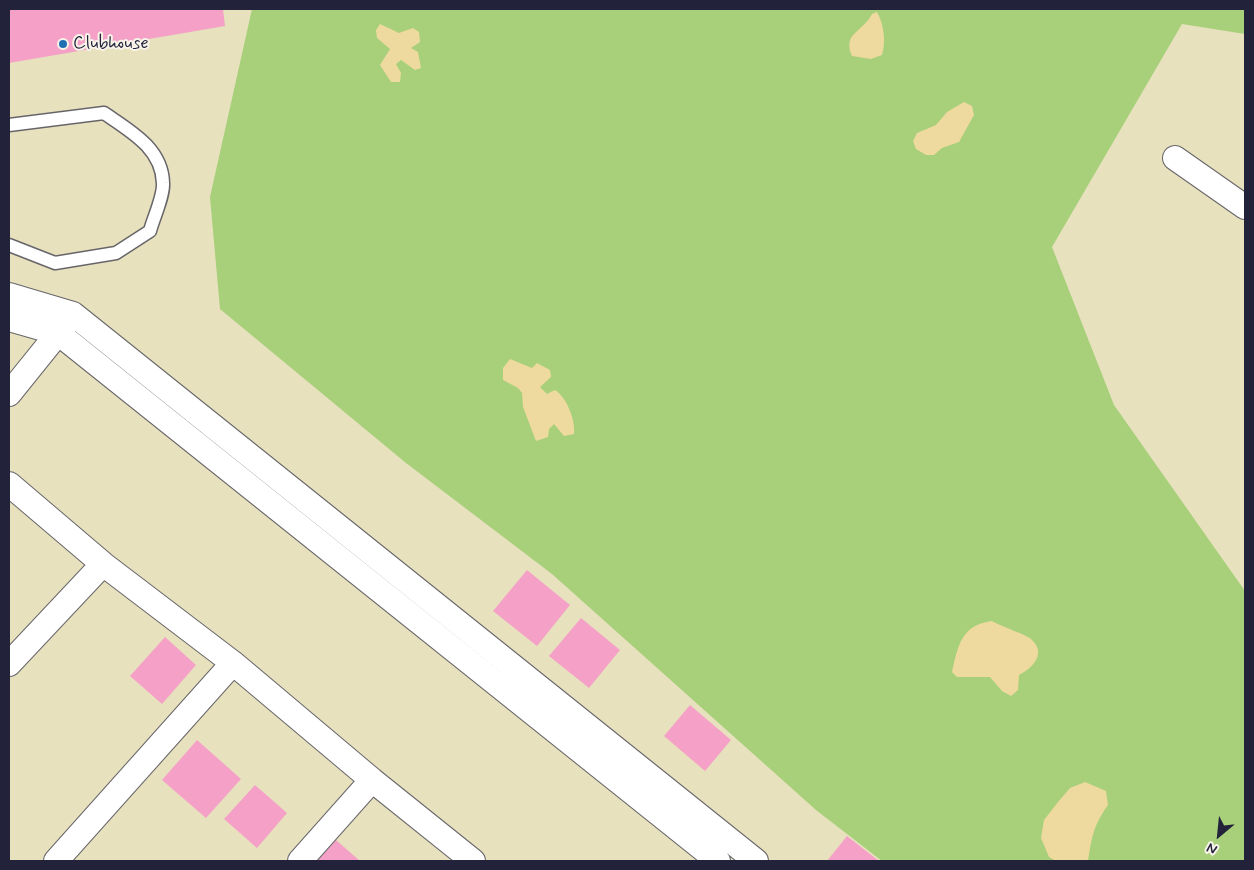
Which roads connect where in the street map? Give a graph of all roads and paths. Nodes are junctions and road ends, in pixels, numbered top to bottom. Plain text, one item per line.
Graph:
1 (9, 124) edge
2 (1175, 158) dead end
3 (1245, 207) edge
4 (9, 245) edge
5 (9, 295) edge
6 (73, 314) junction
7 (9, 319) edge
8 (58, 333) junction
9 (9, 394) edge
10 (9, 484) edge
11 (104, 564) junction
12 (233, 663) junction
13 (9, 664) edge
14 (372, 780) junction
15 (56, 861) edge
16 (300, 861) edge
17 (474, 861) edge
18 (718, 861) edge
19 (756, 861) edge

1 - 4 lane
2 - 3 street
5 - 6 street
6 - 8 street
6 - 19 street
7 - 8 street
8 - 9 street
8 - 18 street
10 - 11 street
11 - 12 street
11 - 13 street
12 - 14 street
12 - 15 street
14 - 16 street
14 - 17 street

